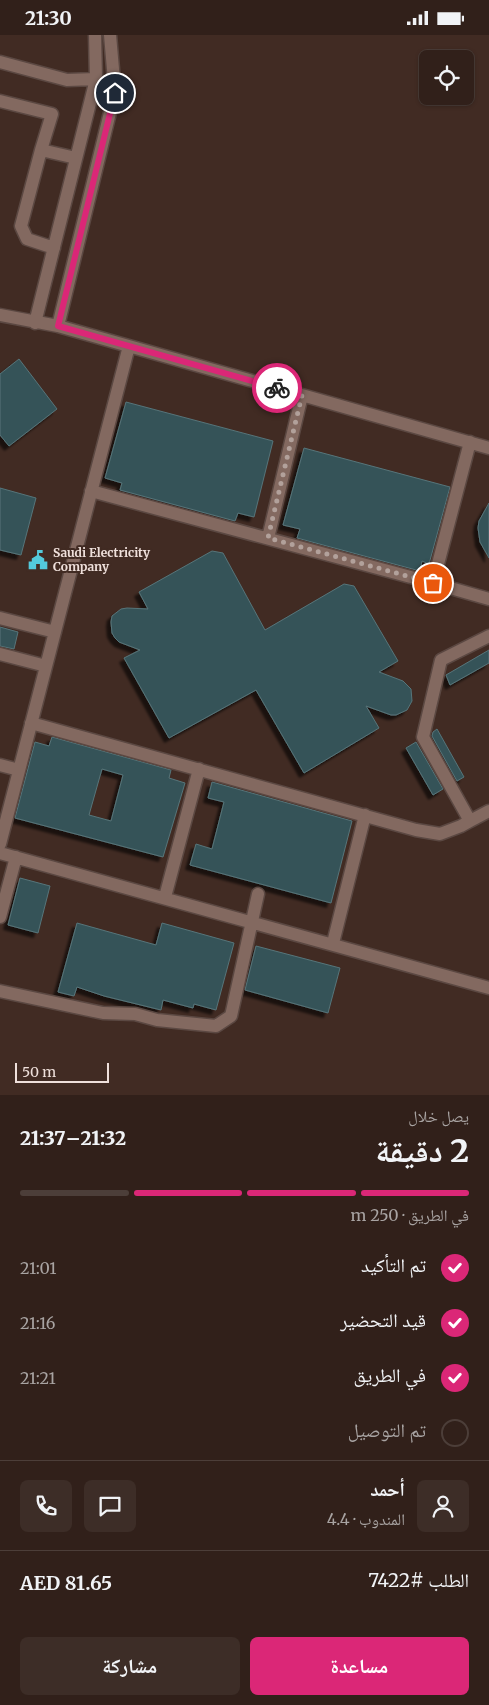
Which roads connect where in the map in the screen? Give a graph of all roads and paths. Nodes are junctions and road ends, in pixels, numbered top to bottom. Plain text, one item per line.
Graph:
1 (95, 35) edge
2 (110, 35) edge
3 (0, 62) edge
4 (96, 79) junction
5 (0, 101) edge
6 (41, 150) junction
7 (76, 158) junction
8 (54, 248) junction
9 (0, 315) edge
10 (35, 323) junction
11 (58, 326) junction
12 (129, 346) junction
13 (302, 395) junction
14 (470, 442) junction
15 (489, 448) edge
16 (91, 491) junction
17 (268, 538) junction
18 (433, 583) junction
19 (489, 599) edge
20 (0, 618) edge
21 (55, 632) junction
22 (489, 635) edge
23 (0, 654) edge
24 (46, 666) junction
25 (31, 723) junction
26 (0, 765) edge
27 (199, 769) junction
28 (19, 770) junction
29 (489, 811) edge
30 (364, 815) junction
31 (470, 821) junction
32 (0, 844) edge
33 (0, 853) edge
34 (16, 857) junction
35 (258, 894) dead end
36 (165, 897) junction
37 (0, 917) edge
38 (252, 921) junction
39 (333, 943) junction
40 (489, 987) edge
41 (0, 991) edge

1 - 4 street
2 - 11 street
3 - 4 street
4 - 7 street
5 - 6 street
6 - 7 street
6 - 8 street
7 - 8 street
8 - 10 street
9 - 10 street
10 - 11 street
11 - 12 street
12 - 13 street
12 - 16 street
13 - 14 street
13 - 17 street
14 - 15 street
14 - 18 street
16 - 17 street
16 - 21 street
17 - 18 street
18 - 19 street
20 - 21 street
21 - 24 street
22 - 31 street
23 - 24 street
24 - 25 street
25 - 27 street
25 - 28 street
26 - 28 street
27 - 30 street
27 - 36 street
28 - 32 street
29 - 31 street
30 - 31 street
30 - 39 street
33 - 34 street
34 - 36 street
34 - 37 street
35 - 38 street
36 - 38 street
38 - 39 street
38 - 41 street
39 - 40 street

